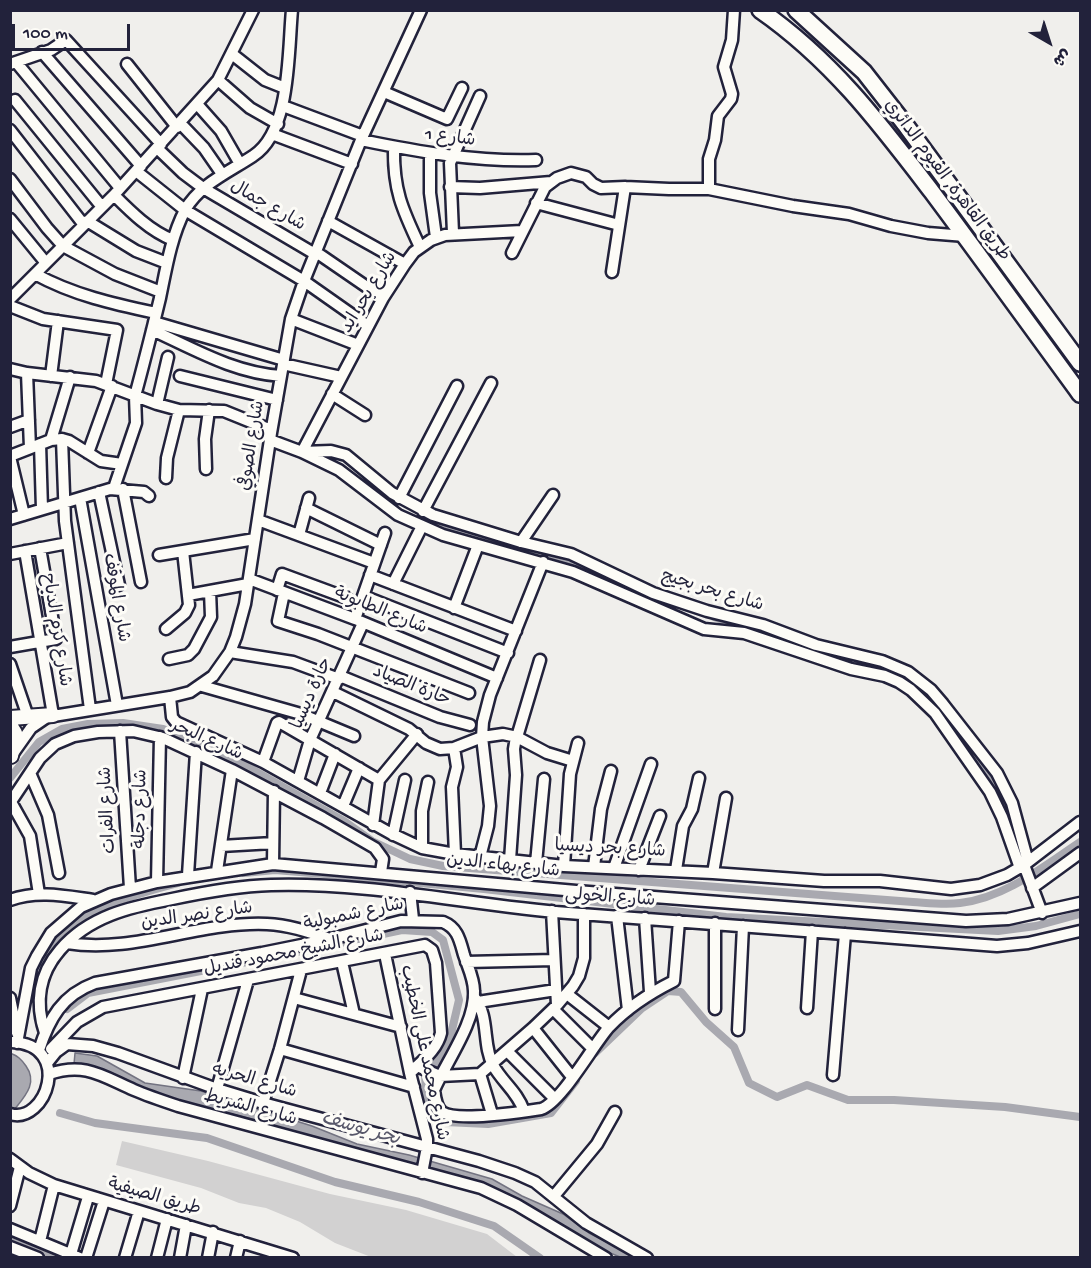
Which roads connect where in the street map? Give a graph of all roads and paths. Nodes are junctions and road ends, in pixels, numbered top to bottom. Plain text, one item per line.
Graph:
1 (253, 10) edge
2 (292, 10) edge
3 (421, 10) edge
4 (734, 10) edge
5 (760, 10) edge
6 (796, 10) edge
7 (42, 52) junction
8 (232, 54) junction
9 (13, 63) edge
10 (127, 64) dead end
11 (218, 80) junction
12 (285, 88) junction
13 (462, 88) dead end
14 (384, 92) junction
15 (480, 96) dead end
16 (15, 100) dead end
17 (197, 105) junction
18 (283, 106) junction
19 (278, 123) junction
20 (179, 125) junction
21 (10, 130) edge
22 (272, 134) junction
23 (913, 134) junction
24 (362, 138) junction
25 (159, 146) junction
26 (394, 147) junction
27 (897, 147) junction
28 (430, 154) junction
29 (452, 156) junction
30 (536, 160) dead end
31 (240, 164) junction
32 (352, 164) junction
33 (139, 168) junction
34 (222, 174) junction
35 (10, 179) edge
36 (551, 182) junction
37 (450, 187) junction
38 (625, 187) junction
39 (203, 188) junction
40 (709, 189) junction
41 (117, 191) junction
42 (536, 203) junction
43 (102, 207) junction
44 (186, 210) junction
45 (10, 219) edge
46 (328, 221) junction
47 (86, 223) junction
48 (619, 225) junction
49 (522, 231) junction
50 (453, 233) junction
51 (965, 236) junction
52 (436, 237) junction
53 (173, 240) junction
54 (63, 246) junction
55 (420, 247) junction
56 (315, 253) junction
57 (512, 253) dead end
58 (46, 263) junction
59 (167, 263) junction
60 (405, 264) junction
61 (612, 272) dead end
62 (35, 274) junction
63 (304, 280) junction
64 (161, 292) junction
65 (384, 298) junction
66 (10, 299) edge
67 (10, 306) edge
68 (291, 319) junction
69 (58, 321) junction
70 (154, 322) junction
71 (368, 326) junction
72 (358, 345) junction
73 (168, 357) dead end
74 (283, 362) junction
75 (1080, 363) edge
76 (10, 369) edge
77 (27, 373) junction
78 (281, 375) junction
79 (51, 376) junction
80 (180, 376) dead end
81 (70, 377) junction
82 (341, 377) junction
83 (491, 383) dead end
84 (109, 385) junction
85 (457, 386) dead end
86 (332, 394) junction
87 (1080, 394) edge
88 (135, 396) junction
89 (277, 400) junction
90 (157, 404) junction
91 (179, 410) junction
92 (209, 410) junction
93 (365, 415) dead end
94 (29, 420) junction
95 (10, 426) edge
96 (271, 435) junction
97 (57, 440) junction
98 (35, 446) junction
99 (302, 452) junction
100 (88, 453) junction
101 (10, 456) edge
102 (122, 464) junction
103 (206, 469) dead end
104 (166, 478) dead end
105 (379, 483) junction
106 (14, 485) edge
107 (118, 488) junction
108 (99, 492) junction
109 (372, 495) junction
110 (553, 495) dead end
111 (148, 496) dead end
112 (80, 498) junction
113 (399, 498) junction
114 (63, 503) junction
115 (42, 509) junction
116 (428, 513) junction
117 (24, 515) junction
118 (10, 519) edge
119 (258, 520) junction
120 (424, 527) junction
121 (385, 532) dead end
122 (299, 535) junction
123 (255, 539) junction
124 (68, 543) junction
125 (521, 543) junction
126 (381, 545) junction
127 (478, 545) junction
128 (40, 548) junction
129 (26, 551) junction
130 (183, 552) junction
131 (10, 555) edge
132 (159, 555) dead end
133 (543, 562) junction
134 (374, 563) junction
135 (370, 575) junction
136 (141, 582) dead end
137 (249, 582) junction
138 (393, 584) junction
139 (119, 585) dead end
140 (210, 591) junction
141 (280, 591) junction
142 (188, 595) junction
143 (363, 596) junction
144 (347, 598) dead end
145 (454, 608) junction
146 (359, 621) junction
147 (166, 629) dead end
148 (516, 631) junction
149 (40, 642) junction
150 (10, 647) edge
151 (353, 647) junction
152 (230, 652) junction
153 (508, 653) junction
154 (169, 658) dead end
155 (540, 660) dead end
156 (11, 670) edge
157 (340, 678) junction
158 (497, 678) junction
159 (202, 686) junction
160 (931, 690) junction
161 (333, 692) junction
162 (469, 693) dead end
163 (170, 697) junction
164 (920, 698) junction
165 (117, 705) junction
166 (90, 709) junction
167 (53, 715) junction
168 (28, 717) junction
169 (10, 718) edge
170 (319, 720) junction
171 (10, 725) edge
172 (470, 725) dead end
173 (120, 730) junction
174 (417, 734) junction
175 (354, 736) dead end
176 (160, 737) junction
177 (482, 737) junction
178 (516, 737) junction
179 (310, 740) junction
180 (578, 743) dead end
181 (454, 748) junction
182 (196, 752) junction
183 (335, 754) junction
184 (11, 756) edge
185 (573, 761) junction
186 (263, 762) junction
187 (651, 764) dead end
188 (359, 768) junction
189 (232, 770) junction
190 (611, 771) dead end
191 (30, 773) junction
192 (699, 778) dead end
193 (544, 779) dead end
194 (379, 780) junction
195 (405, 780) dead end
196 (297, 781) junction
197 (428, 782) dead end
198 (274, 791) junction
199 (320, 793) junction
200 (726, 798) dead end
201 (11, 802) edge
202 (343, 807) junction
203 (660, 816) dead end
204 (1080, 822) edge
205 (373, 825) junction
206 (393, 835) junction
207 (273, 843) junction
208 (220, 846) junction
209 (422, 848) junction
210 (1080, 852) edge
211 (455, 854) junction
212 (480, 857) junction
213 (510, 860) junction
214 (536, 862) junction
215 (273, 864) junction
216 (1024, 865) junction
217 (564, 866) junction
218 (594, 867) junction
219 (614, 868) junction
220 (639, 870) junction
221 (676, 870) junction
222 (217, 871) junction
223 (381, 872) junction
224 (59, 873) dead end
225 (713, 873) junction
226 (188, 875) junction
227 (157, 882) junction
228 (130, 888) junction
229 (1032, 888) junction
230 (410, 892) junction
231 (39, 894) junction
232 (10, 900) edge
233 (93, 900) junction
234 (1078, 906) edge
235 (552, 911) junction
236 (1042, 913) junction
237 (584, 914) junction
238 (617, 916) junction
239 (645, 918) junction
240 (413, 919) junction
241 (679, 921) junction
242 (715, 923) junction
243 (743, 926) junction
244 (812, 931) junction
245 (1080, 931) edge
246 (845, 934) junction
247 (330, 939) junction
248 (67, 943) junction
249 (385, 954) junction
250 (554, 960) junction
251 (342, 962) junction
252 (466, 962) junction
253 (301, 970) junction
254 (248, 980) junction
255 (202, 989) junction
256 (561, 992) junction
257 (650, 992) junction
258 (10, 998) edge
259 (294, 998) junction
260 (476, 1000) junction
261 (555, 1007) junction
262 (807, 1008) dead end
263 (715, 1009) dead end
264 (628, 1010) junction
265 (23, 1011) junction
266 (39, 1014) junction
267 (354, 1014) junction
268 (401, 1027) junction
269 (609, 1027) junction
270 (533, 1028) junction
271 (738, 1030) dead end
272 (45, 1033) junction
273 (15, 1041) edge
274 (592, 1048) junction
275 (280, 1049) junction
276 (507, 1051) junction
277 (43, 1056) junction
278 (492, 1064) junction
279 (413, 1070) junction
280 (49, 1074) junction
281 (480, 1074) junction
282 (833, 1075) dead end
283 (440, 1076) junction
284 (572, 1077) junction
285 (183, 1078) junction
286 (414, 1087) junction
287 (218, 1089) junction
288 (555, 1099) junction
289 (263, 1103) junction
290 (524, 1111) junction
291 (615, 1112) dead end
292 (10, 1114) edge
293 (492, 1114) junction
294 (426, 1153) junction
295 (10, 1159) edge
296 (20, 1167) junction
297 (423, 1171) junction
298 (54, 1185) junction
299 (554, 1196) junction
300 (88, 1197) junction
301 (104, 1201) junction
302 (10, 1206) edge
303 (139, 1211) junction
304 (167, 1219) junction
305 (186, 1225) junction
306 (10, 1229) edge
307 (213, 1232) junction
308 (40, 1241) junction
309 (240, 1241) junction
310 (10, 1247) edge
311 (273, 1255) edge
312 (75, 1256) edge
313 (38, 1257) edge
314 (86, 1257) edge
315 (125, 1257) edge
316 (157, 1257) edge
317 (180, 1257) edge
318 (208, 1257) edge
319 (236, 1257) edge
320 (293, 1257) edge
321 (606, 1257) edge
322 (647, 1257) edge

1 - 8 street
2 - 12 street
3 - 14 street, شارع الصوفي
4 - 40 street
5 - 27 highway, طريق القاهرة, الفيوم الدائري
6 - 23 highway, طريق القاهرة, الفيوم الدائري
7 - 9 street
7 - 25 street, شارع جمال
7 - 33 street
8 - 11 street
8 - 12 street
9 - 41 street
10 - 20 street
11 - 17 street
11 - 19 street
12 - 18 street
13 - 14 street
14 - 24 street, شارع الصوفي
15 - 29 street
16 - 43 street
17 - 20 street
17 - 31 street
18 - 19 street
18 - 24 street, شارع 1
19 - 22 street
20 - 25 street
20 - 34 street
21 - 47 street
22 - 31 street
22 - 32 street
23 - 27 highway
23 - 75 highway, طريق القاهرة, الفيوم الدائري
24 - 26 street, شارع 1
24 - 32 street, شارع الصوفي
25 - 33 street
25 - 39 street, شارع جمال
26 - 28 street, شارع 1
26 - 55 street
27 - 51 highway, طريق القاهرة, الفيوم الدائري
28 - 29 street, شارع 1
28 - 52 street
29 - 30 street, شارع 1
29 - 37 street
31 - 34 street
32 - 46 street, شارع الصوفي
33 - 41 street
33 - 44 street
34 - 39 street
35 - 54 street
36 - 37 street
36 - 38 street
36 - 42 street
37 - 50 street
38 - 40 street
38 - 48 street
39 - 44 street
39 - 56 street, شارع جمال
40 - 51 street
41 - 43 street
41 - 53 street
42 - 48 street
42 - 49 street
43 - 47 street
44 - 53 street
44 - 63 street
45 - 58 street
46 - 56 street, شارع الصوفي
46 - 60 street
47 - 54 street
47 - 59 street
48 - 61 street
49 - 50 street, شارع بحر ايد
49 - 57 street
50 - 52 street, شارع بحر ايد
51 - 87 highway, طريق القاهرة, الفيوم الدائري
52 - 55 street, شارع بحر ايد
53 - 59 street
54 - 58 street
54 - 64 street
55 - 60 street, شارع بحر ايد
56 - 63 street, شارع الصوفي
56 - 65 street, شارع جمال
58 - 62 street
59 - 64 street
60 - 65 street, شارع بحر ايد
62 - 66 street
62 - 70 street
63 - 68 street, شارع الصوفي
63 - 71 street
64 - 70 street
65 - 71 street, شارع بحر ايد
67 - 69 street
68 - 72 street
68 - 74 street, شارع الصوفي
69 - 79 street
69 - 84 street
70 - 74 street
70 - 78 street
70 - 88 street
71 - 72 street, شارع بحر ايد
72 - 82 street, شارع بحر ايد
73 - 90 street
74 - 78 street, شارع الصوفي
74 - 82 street
76 - 77 street, شارع بحر بجيج
77 - 79 street, شارع بحر بجيج
77 - 94 street
78 - 89 street, شارع الصوفي
79 - 81 street, شارع بحر بجيج
80 - 89 street
81 - 84 street, شارع بحر بجيج
81 - 97 street
82 - 86 street, شارع بحر ايد
83 - 116 street
84 - 88 street, شارع بحر بجيج
84 - 100 street
85 - 113 street
86 - 93 street
86 - 99 street, شارع بحر ايد
88 - 90 street, شارع بحر بجيج
88 - 102 street
89 - 96 street, شارع الصوفي
90 - 91 street, شارع بحر بجيج
91 - 92 street, شارع بحر بجيج
91 - 104 street
92 - 96 street, شارع بحر بجيج
92 - 103 street
94 - 95 street
94 - 98 street
96 - 99 street, شارع بحر بجيج
96 - 119 street, شارع الصوفي
97 - 98 street
97 - 100 street
97 - 114 street
98 - 101 street
98 - 115 street
99 - 105 street, شارع بحر بجيج
99 - 109 street, شارع بحر بجيج
100 - 102 street
101 - 106 street
102 - 107 street
105 - 109 street
105 - 113 street, شارع بحر بجيج
106 - 117 street
107 - 108 street
107 - 111 street
107 - 136 street
108 - 112 street
108 - 139 street
109 - 120 street, شارع بحر بجيج
110 - 125 street
112 - 114 street
112 - 165 street, شارع الموقف
113 - 116 street, شارع بحر بجيج
114 - 115 street
114 - 124 street
115 - 117 street
116 - 120 street
116 - 125 street, شارع بحر بجيج
117 - 118 street
119 - 122 street
119 - 123 street, شارع الصوفي
120 - 127 street, شارع بحر بجيج
120 - 138 street
121 - 126 street, حارة ديسيا
122 - 126 street
122 - 134 street
123 - 130 street
123 - 137 street, شارع الصوفي
124 - 128 street
124 - 166 street
125 - 160 street, شارع بحر بجيج
126 - 134 street, حارة ديسيا
127 - 133 street, شارع بحر بجيج
127 - 145 street
128 - 129 street
128 - 149 street
129 - 131 street
129 - 149 street, شارع كرم الدباح
130 - 132 street
130 - 142 street
133 - 148 street
133 - 164 street, شارع بحر بجيج
134 - 135 street, حارة ديسيا
135 - 138 street
135 - 143 street, حارة ديسيا
137 - 140 street
137 - 141 street, شارع الطابونة
137 - 152 street, شارع الصوفي
138 - 145 street
140 - 142 street
140 - 154 street
141 - 144 street
141 - 146 street, شارع الطابونة
141 - 151 street
142 - 147 street
143 - 146 street, حارة ديسيا
143 - 153 street
145 - 148 street
146 - 151 street, حارة ديسيا
146 - 158 street, شارع الطابونة
148 - 153 street
149 - 150 street
149 - 167 street, شارع كرم الدباح
151 - 157 street, حارة ديسيا
151 - 162 street
152 - 157 street, حارة الصياد
152 - 159 street, شارع الصوفي
153 - 158 street
155 - 178 street
156 - 168 street
157 - 161 street, حارة ديسيا
157 - 172 street, حارة الصياد
158 - 177 street
159 - 163 street, شارع الصوفي
159 - 170 street
160 - 164 street
160 - 216 street, شارع بحر بجيج
161 - 170 street, حارة ديسيا
161 - 174 street
163 - 165 street, شارع الصوفي
163 - 186 street, شارع بحر ديسيا
164 - 216 street, شارع بحر بجيج
165 - 166 street, شارع الصوفي
166 - 167 street, شارع الصوفي
167 - 168 main road
167 - 184 street, شارع الصوفي
168 - 169 main road
170 - 175 street
170 - 179 street, حارة ديسيا
171 - 184 main road
173 - 176 street, شارع البحر
173 - 191 street, شارع البحر
173 - 228 street, شارع الفرات
174 - 181 street
174 - 194 street
176 - 182 street, شارع البحر
176 - 227 street, شارع دجلة
177 - 178 street
177 - 181 street
177 - 212 street
178 - 185 street
178 - 213 street
179 - 183 street
179 - 186 street
179 - 196 street, حارة ديسيا
180 - 185 street
181 - 211 street
182 - 189 street, شارع البحر
182 - 226 street
183 - 188 street
183 - 199 street
185 - 217 street
186 - 196 street, شارع بحر ديسيا
187 - 219 street
188 - 194 street
188 - 202 street
189 - 198 street, شارع البحر
189 - 208 street
190 - 218 street
191 - 201 street, شارع البحر
191 - 224 street
192 - 221 street
193 - 214 street
194 - 205 street
195 - 206 street
196 - 199 street, شارع بحر ديسيا
197 - 209 street
198 - 207 street
198 - 223 street, شارع البحر
199 - 202 street, شارع بحر ديسيا
200 - 225 street
201 - 231 street
202 - 205 street, شارع بحر ديسيا
203 - 220 street
204 - 216 street, شارع بحر ديسيا
205 - 206 street, شارع بحر ديسيا
206 - 209 street, شارع بحر ديسيا
207 - 208 street
207 - 215 street
208 - 222 street
209 - 211 street, شارع بحر ديسيا
210 - 229 street
211 - 212 street, شارع بحر ديسيا
212 - 213 street, شارع بحر ديسيا
213 - 214 street, شارع بحر ديسيا
214 - 217 street, شارع بحر ديسيا
215 - 222 street, شارع بهاء الدين
215 - 223 street, شارع بهاء الدين
216 - 225 street, شارع بحر ديسيا
216 - 229 street
217 - 218 street, شارع بحر ديسيا
218 - 219 street, شارع بحر ديسيا
219 - 220 street, شارع بحر ديسيا
220 - 221 street, شارع بحر ديسيا
221 - 225 street, شارع بحر ديسيا
222 - 226 street, شارع بهاء الدين
223 - 236 street, شارع بهاء الدين
226 - 227 street, شارع بهاء الدين
227 - 228 street, شارع بهاء الدين
228 - 233 street, شارع بهاء الدين
229 - 236 street
230 - 235 street, شارع الخولى
230 - 240 street
230 - 248 street, شارع الخولى
231 - 232 street
231 - 233 street
233 - 265 street, شارع بهاء الدين
234 - 236 street, شارع بهاء الدين
235 - 237 street, شارع الخولى
235 - 250 street
237 - 238 street, شارع الخولى
237 - 256 street
238 - 239 street, شارع الخولى
238 - 264 street
239 - 241 street, شارع الخولى
239 - 257 street
240 - 247 street, شارع شمبولية
240 - 252 street, شارع شمبولية
241 - 242 street, شارع الخولى
241 - 257 street, شارع شمبولية
242 - 243 street, شارع الخولى
242 - 263 street
243 - 244 street, شارع الخولى
243 - 271 street
244 - 246 street, شارع الخولى
244 - 262 street
245 - 246 street, شارع الخولى
246 - 282 street
247 - 248 street, شارع نصر الدين
247 - 272 street, شارع شمبولية
248 - 266 street, شارع الخولى
249 - 251 street, شارع الشيخ محمود قنديل
249 - 268 street, شارع محمد على الخطيب
249 - 279 street, شارع الشيخ محمود قنديل
250 - 252 street
250 - 256 street
251 - 253 street, شارع الشيخ محمود قنديل
251 - 267 street
252 - 260 street, شارع شمبولية
253 - 254 street, شارع الشيخ محمود قنديل
253 - 259 street
254 - 255 street, شارع الشيخ محمود قنديل
254 - 287 street
255 - 277 street, شارع الشيخ محمود قنديل
255 - 285 street
256 - 260 street
256 - 261 street
256 - 269 street
257 - 264 street, شارع شمبولية
258 - 273 street
259 - 267 street
259 - 275 street
260 - 278 street
260 - 283 street, شارع شمبولية
261 - 270 street
261 - 274 street
264 - 269 street, شارع شمبولية
265 - 266 street
265 - 273 street, شارع بهاء الدين
266 - 272 street, شارع الخولى
267 - 268 street
268 - 279 street, شارع محمد على الخطيب
269 - 274 street, شارع شمبولية
270 - 276 street
270 - 284 street
272 - 277 street, شارع شمبولية
273 - 277 street
274 - 284 street, شارع شمبولية
275 - 286 street
275 - 289 street
276 - 278 street
276 - 288 street
277 - 280 street
277 - 285 street, شارع الحريه
278 - 281 street
278 - 290 street
279 - 283 street
279 - 286 street, شارع محمد على الخطيب
280 - 292 street
280 - 297 street, شارع الشريط
281 - 283 street
281 - 293 street
283 - 293 street, شارع شمبولية
284 - 288 street, شارع شمبولية
285 - 287 street, شارع الحريه
286 - 294 street, شارع محمد على الخطيب
287 - 289 street, شارع الحريه
288 - 290 street, شارع شمبولية
289 - 294 street, شارع الحريه
290 - 293 street, شارع شمبولية
291 - 299 street
294 - 297 street, شارع محمد على الخطيب
294 - 299 street, شارع الحريه
295 - 296 street, طريق الصيفية
296 - 298 street, طريق الصيفية
296 - 302 street
297 - 321 street, شارع الشريط
298 - 300 street, طريق الصيفية
298 - 308 street
299 - 322 street, شارع الحريه
300 - 301 street, طريق الصيفية
300 - 312 street
301 - 303 street, طريق الصيفية
301 - 314 street
303 - 304 street, طريق الصيفية
303 - 315 street
304 - 305 street, طريق الصيفية
304 - 316 street
305 - 307 street, طريق الصيفية
305 - 317 street
306 - 308 street
307 - 309 street, طريق الصيفية
307 - 318 street
308 - 312 street
309 - 311 street, طريق الصيفية
309 - 319 street
310 - 313 street
311 - 320 street, طريق الصيفية

